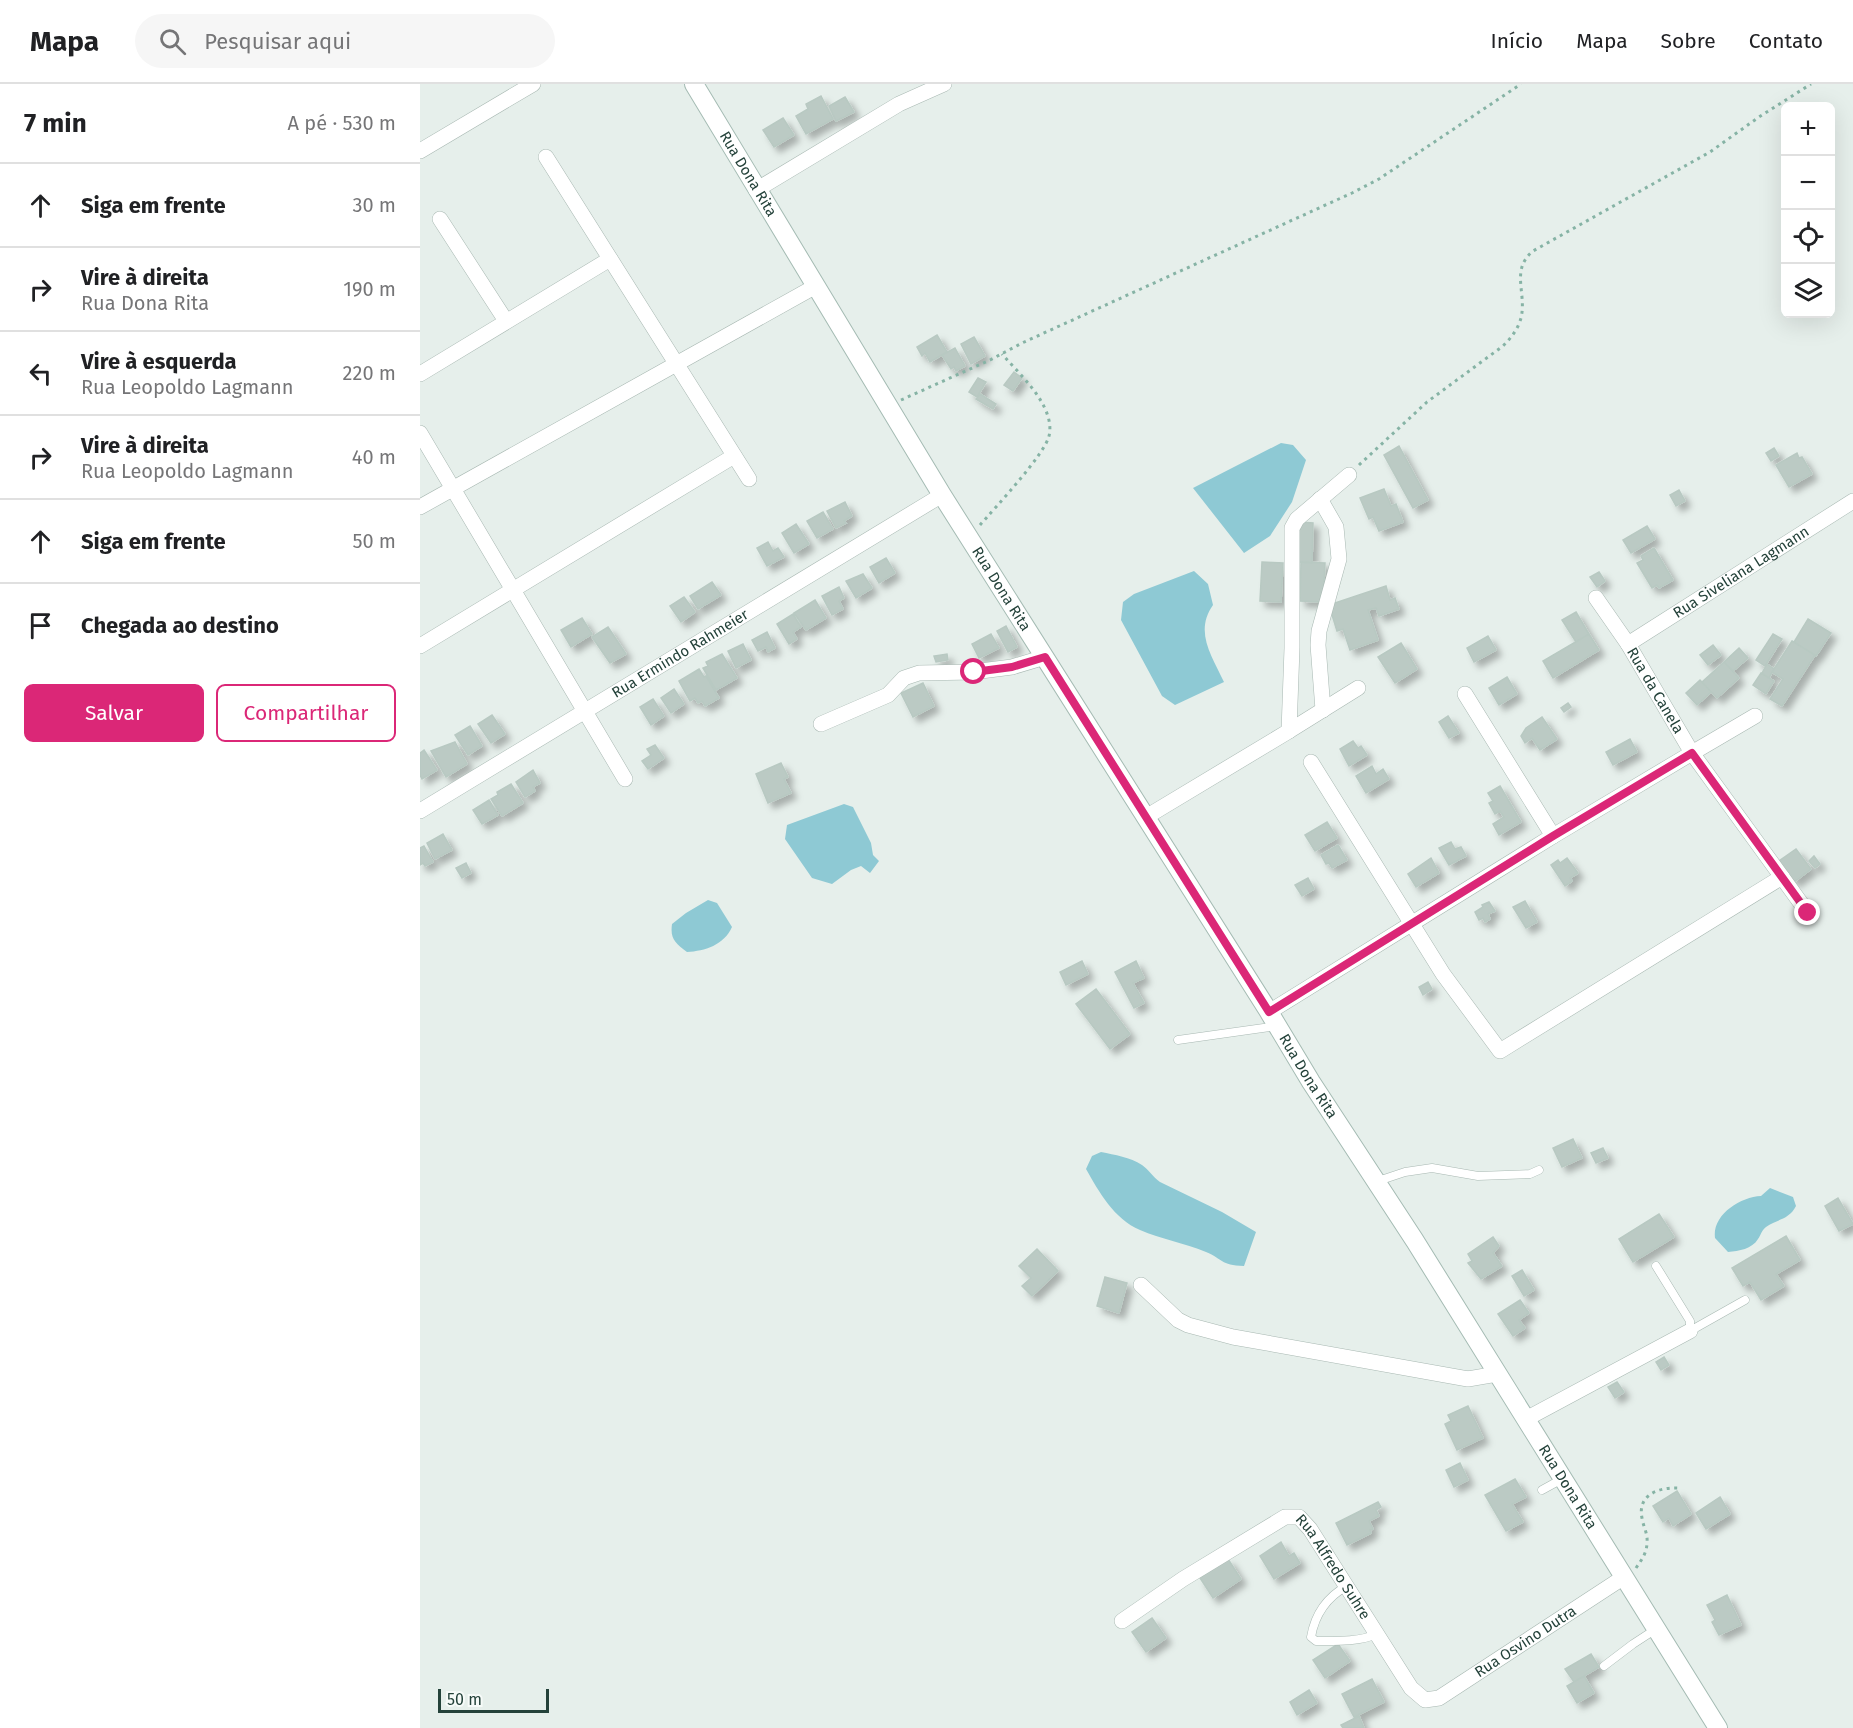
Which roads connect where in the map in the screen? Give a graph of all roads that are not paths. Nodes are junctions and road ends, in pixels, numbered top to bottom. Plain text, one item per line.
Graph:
1 (533, 84) edge
2 (694, 84) edge
3 (944, 84) edge
4 (420, 151) edge
5 (546, 157) dead end
6 (756, 190) junction
7 (440, 219) dead end
8 (610, 259) junction
9 (816, 286) junction
10 (506, 321) junction
11 (676, 364) junction
12 (420, 374) edge
13 (420, 433) edge
14 (734, 456) junction
15 (1348, 475) road end
16 (749, 479) dead end
17 (452, 488) junction
18 (942, 495) junction
19 (1320, 500) junction
20 (1853, 501) edge
21 (420, 507) edge
22 (512, 591) junction
23 (1596, 598) dead end
24 (1628, 644) junction
25 (420, 646) edge
26 (1045, 657) junction
27 (1358, 688) dead end
28 (1465, 694) dead end
29 (1323, 710) junction
30 (585, 711) junction
31 (1755, 716) dead end
32 (821, 724) dead end
33 (1289, 731) junction
34 (1692, 753) junction
35 (1311, 762) dead end
36 (625, 779) dead end
37 (420, 811) edge
38 (1146, 817) junction
39 (1553, 836) junction
40 (1782, 877) junction
41 (1808, 913) dead end
42 (1413, 924) junction
43 (1274, 1019) junction
44 (1178, 1040) dead end
45 (1539, 1170) dead end
46 (1376, 1182) junction
47 (1656, 1266) dead end
48 (1141, 1286) dead end
49 (1745, 1300) dead end
50 (1690, 1331) junction
51 (1497, 1374) junction
52 (1526, 1419) junction
53 (1563, 1479) junction
54 (1542, 1490) dead end
55 (1625, 1580) junction
56 (1347, 1586) junction
57 (1122, 1621) dead end
58 (1656, 1629) junction
59 (1377, 1634) junction
60 (1604, 1666) dead end
61 (1425, 1700) joint
62 (1718, 1728) edge

1 - 4 street
2 - 6 main road, Rua Dona Rita
3 - 6 street
5 - 8 street
6 - 9 main road, Rua Dona Rita
7 - 10 street
8 - 10 street
8 - 11 street
9 - 11 street
9 - 18 main road, Rua Dona Rita
10 - 12 street
11 - 14 street
11 - 17 street
13 - 17 street
14 - 16 street
14 - 22 street
15 - 19 street
17 - 21 street
17 - 22 street
18 - 26 main road, Rua Dona Rita
18 - 30 street, Rua Ermindo Rahmeier
19 - 29 street
19 - 33 street
20 - 24 street, Rua Siveliana Lagmann
22 - 25 street
22 - 30 street
23 - 24 street, Rua da Canela
24 - 34 street, Rua da Canela
26 - 32 street
26 - 38 main road, Rua Dona Rita
27 - 29 street
28 - 39 street
29 - 33 street
30 - 36 street
30 - 37 street, Rua Ermindo Rahmeier
31 - 34 street
33 - 38 street
34 - 39 street
34 - 40 street, Rua da Canela
35 - 42 street
38 - 43 main road, Rua Dona Rita
39 - 42 street
40 - 41 street, Rua da Canela
40 - 42 street
42 - 43 street
43 - 44 lane
43 - 46 main road, Rua Dona Rita
45 - 46 lane
46 - 51 main road, Rua Dona Rita
47 - 50 lane
48 - 51 street
49 - 50 lane
50 - 52 street
51 - 52 main road, Rua Dona Rita
52 - 53 main road, Rua Dona Rita
53 - 54 lane
53 - 55 main road, Rua Dona Rita
55 - 58 main road, Rua Dona Rita
55 - 61 street, Rua Osvino Dutra
56 - 57 street, Rua Alfredo Suhre
56 - 59 street, Rua Alfredo Suhre
56 - 59 lane
58 - 60 lane
58 - 62 main road, Rua Dona Rita
59 - 61 street, Rua Alfredo Suhre

